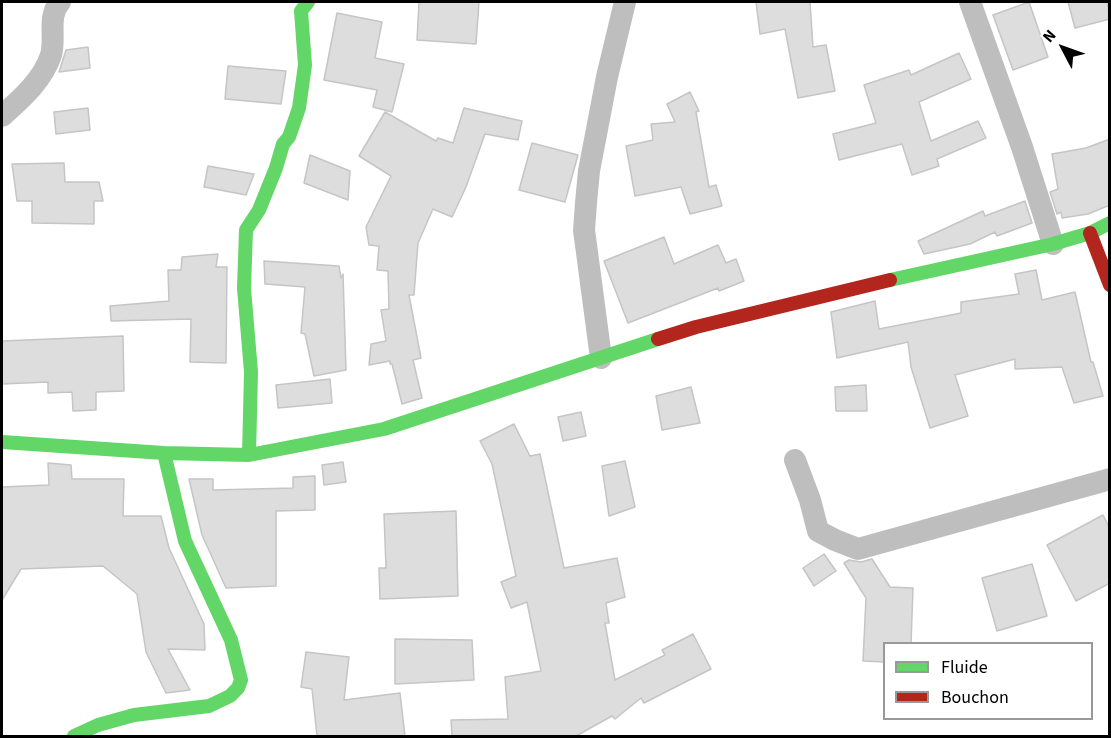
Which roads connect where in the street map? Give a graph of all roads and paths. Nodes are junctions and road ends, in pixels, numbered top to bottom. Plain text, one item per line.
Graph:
1 (60, 2) edge
2 (308, 2) edge
3 (625, 2) edge
4 (970, 2) edge
5 (2, 116) edge
6 (1110, 223) edge
7 (1090, 233) junction
8 (1053, 244) junction
9 (1110, 285) edge
10 (601, 358) junction
11 (2, 442) edge
12 (164, 453) junction
13 (249, 455) junction
14 (795, 460) dead end
15 (1110, 479) edge
16 (74, 736) edge

1 - 5 street
2 - 13 street
3 - 10 street
4 - 8 street
6 - 7 street
7 - 8 street
7 - 9 street
8 - 10 street
10 - 13 street
11 - 12 street
12 - 13 street
12 - 16 street
14 - 15 street

